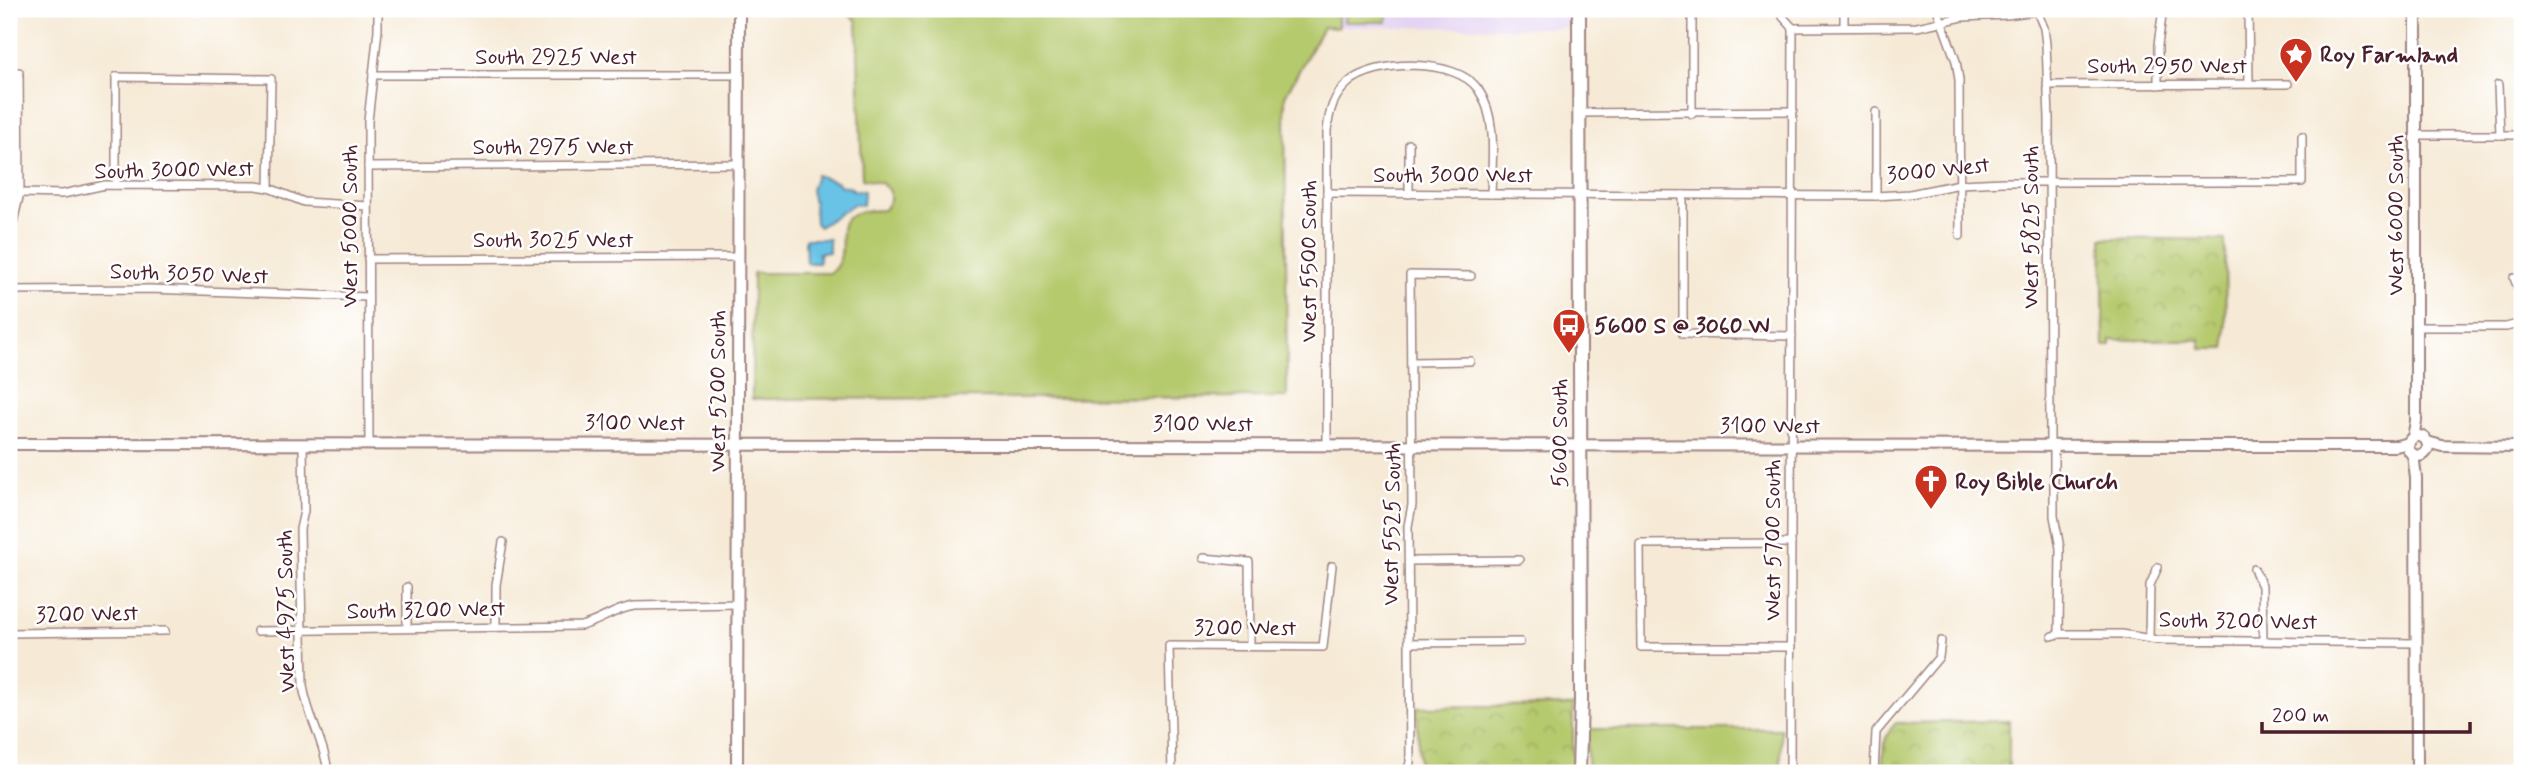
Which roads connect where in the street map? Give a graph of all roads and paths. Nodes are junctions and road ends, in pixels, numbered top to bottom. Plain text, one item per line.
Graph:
1 (378, 9) edge
2 (739, 9) edge
3 (1579, 9) edge
4 (1692, 9) edge
5 (1844, 9) edge
6 (1937, 9) edge
7 (2142, 9) edge
8 (2248, 9) edge
9 (2416, 9) edge
10 (2037, 10) edge
11 (2163, 10) edge
12 (1783, 17) dead end
13 (1942, 21) junction
14 (1844, 27) junction
15 (1793, 28) junction
16 (19, 72) dead end
17 (279, 72) dead end
18 (373, 75) junction
19 (739, 75) junction
20 (271, 79) junction
21 (2288, 84) dead end
22 (2047, 85) junction
23 (2158, 85) junction
24 (2249, 85) junction
25 (2498, 85) dead end
26 (1793, 111) junction
27 (1876, 112) dead end
28 (1579, 113) junction
29 (1692, 114) junction
30 (2302, 135) dead end
31 (2416, 135) junction
32 (2500, 135) junction
33 (2522, 135) edge
34 (1409, 144) dead end
35 (738, 164) junction
36 (368, 167) junction
37 (2050, 182) junction
38 (1960, 184) junction
39 (116, 185) junction
40 (269, 188) junction
41 (20, 193) junction
42 (1327, 193) junction
43 (1409, 194) junction
44 (1491, 194) junction
45 (1579, 194) junction
46 (1683, 195) junction
47 (1792, 195) junction
48 (1876, 196) junction
49 (368, 206) junction
50 (1960, 236) dead end
51 (9, 239) edge
52 (738, 257) junction
53 (368, 259) junction
54 (1471, 276) dead end
55 (2514, 278) dead end
56 (9, 290) edge
57 (368, 297) junction
58 (2522, 298) edge
59 (2522, 323) edge
60 (2416, 327) junction
61 (1792, 336) junction
62 (1470, 361) dead end
63 (1411, 362) junction
64 (738, 443) junction
65 (9, 444) edge
66 (303, 444) junction
67 (369, 444) junction
68 (1327, 445) junction
69 (1412, 445) junction
70 (1580, 445) junction
71 (1791, 446) junction
72 (2052, 446) junction
73 (2417, 446) junction
74 (2522, 447) edge
75 (503, 542) dead end
76 (1791, 543) junction
77 (1203, 558) dead end
78 (1519, 560) dead end
79 (1409, 561) junction
80 (1332, 566) dead end
81 (2158, 566) dead end
82 (2254, 569) dead end
83 (407, 587) dead end
84 (737, 604) junction
85 (496, 627) junction
86 (407, 628) junction
87 (302, 630) junction
88 (165, 631) dead end
89 (257, 631) dead end
90 (9, 634) edge
91 (2056, 635) joint
92 (2149, 638) junction
93 (2263, 640) junction
94 (1941, 641) dead end
95 (1520, 642) dead end
96 (1409, 643) junction
97 (2416, 643) junction
98 (1250, 646) junction
99 (1791, 647) junction
100 (328, 773) edge
101 (737, 773) edge
102 (1172, 773) edge
103 (1407, 773) edge
104 (1579, 773) edge
105 (1790, 773) edge
106 (1874, 773) edge
107 (2417, 773) edge

1 - 18 street, West 5000 South
2 - 19 street, West 5200 South
3 - 28 main road, 5600 South
4 - 29 street
5 - 14 street
6 - 13 street
7 - 11 street
8 - 24 street
9 - 31 street, West 6000 South
10 - 13 street
10 - 22 street, West 5825 South
11 - 23 street
12 - 15 street
13 - 14 street
13 - 38 street
14 - 15 street
15 - 26 street, West 5700 South
16 - 41 street
17 - 20 street
18 - 19 street, South 2925 West
18 - 36 street, West 5000 South
19 - 35 street, West 5200 South
20 - 39 street
20 - 40 street
21 - 24 street, South 2950 West
22 - 23 street, South 2950 West
22 - 37 street, West 5825 South
23 - 24 street, South 2950 West
25 - 32 street
26 - 29 street
26 - 47 street, West 5700 South
27 - 48 street
28 - 29 street
28 - 45 main road, 5600 South
30 - 37 street, 3000 West
31 - 32 street
31 - 60 street, West 6000 South
32 - 33 street
34 - 43 street
35 - 36 street, South 2975 West
35 - 52 street, West 5200 South
36 - 49 street, West 5000 South
37 - 38 street, 3000 West
37 - 72 street, West 5825 South
38 - 48 street, 3000 West
38 - 50 street
39 - 40 street, South 3000 West
39 - 41 street, South 3000 West
40 - 49 street, South 3000 West
41 - 51 street
42 - 43 street, South 3000 West
42 - 44 street, West 5500 South
42 - 68 street, West 5500 South
43 - 44 street, South 3000 West
44 - 45 street, South 3000 West
45 - 46 street, 3000 West
45 - 70 main road, 5600 South
46 - 47 street, 3000 West
46 - 61 street
47 - 48 street, 3000 West
47 - 61 street, West 5700 South
49 - 53 street, West 5000 South
52 - 53 street, South 3025 West
52 - 64 street, West 5200 South
53 - 57 street, West 5000 South
54 - 63 street, West 5525 South
55 - 58 street
56 - 57 street, South 3050 West
57 - 67 street, West 5000 South
59 - 60 street
60 - 73 street, West 6000 South
61 - 71 street, West 5700 South
62 - 63 street
63 - 69 street, West 5525 South
64 - 67 street, 3100 West
64 - 68 street, 3100 West
64 - 84 street, West 5200 South
65 - 66 street, 3100 West
66 - 67 street, 3100 West
66 - 87 street, West 4975 South
68 - 69 street, 3100 West
69 - 70 street, 3100 West
69 - 79 street, West 5525 South
70 - 71 street, 3100 West
70 - 104 main road, 5600 South
71 - 72 street, 3100 West
71 - 76 street, West 5700 South
72 - 73 street, 3100 West
72 - 91 street, West 5825 South
73 - 74 street
73 - 97 street, West 6000 South
75 - 85 street
76 - 99 street, West 5700 South
76 - 99 street
77 - 98 street
78 - 79 street
79 - 96 street, West 5525 South
80 - 98 street, 3200 West
81 - 92 street
82 - 93 street
83 - 86 street
84 - 85 street, South 3200 West
84 - 101 street, West 5200 South
85 - 86 street, South 3200 West
86 - 87 street, South 3200 West
87 - 89 street, South 3200 West
87 - 100 street, West 4975 South
88 - 90 street, 3200 West
91 - 92 street, South 3200 West
92 - 93 street, South 3200 West
93 - 97 street, South 3200 West
94 - 106 street
95 - 96 street
96 - 103 street, West 5525 South
97 - 107 street, West 6000 South
98 - 102 street, 3200 West
99 - 105 street, West 5700 South

